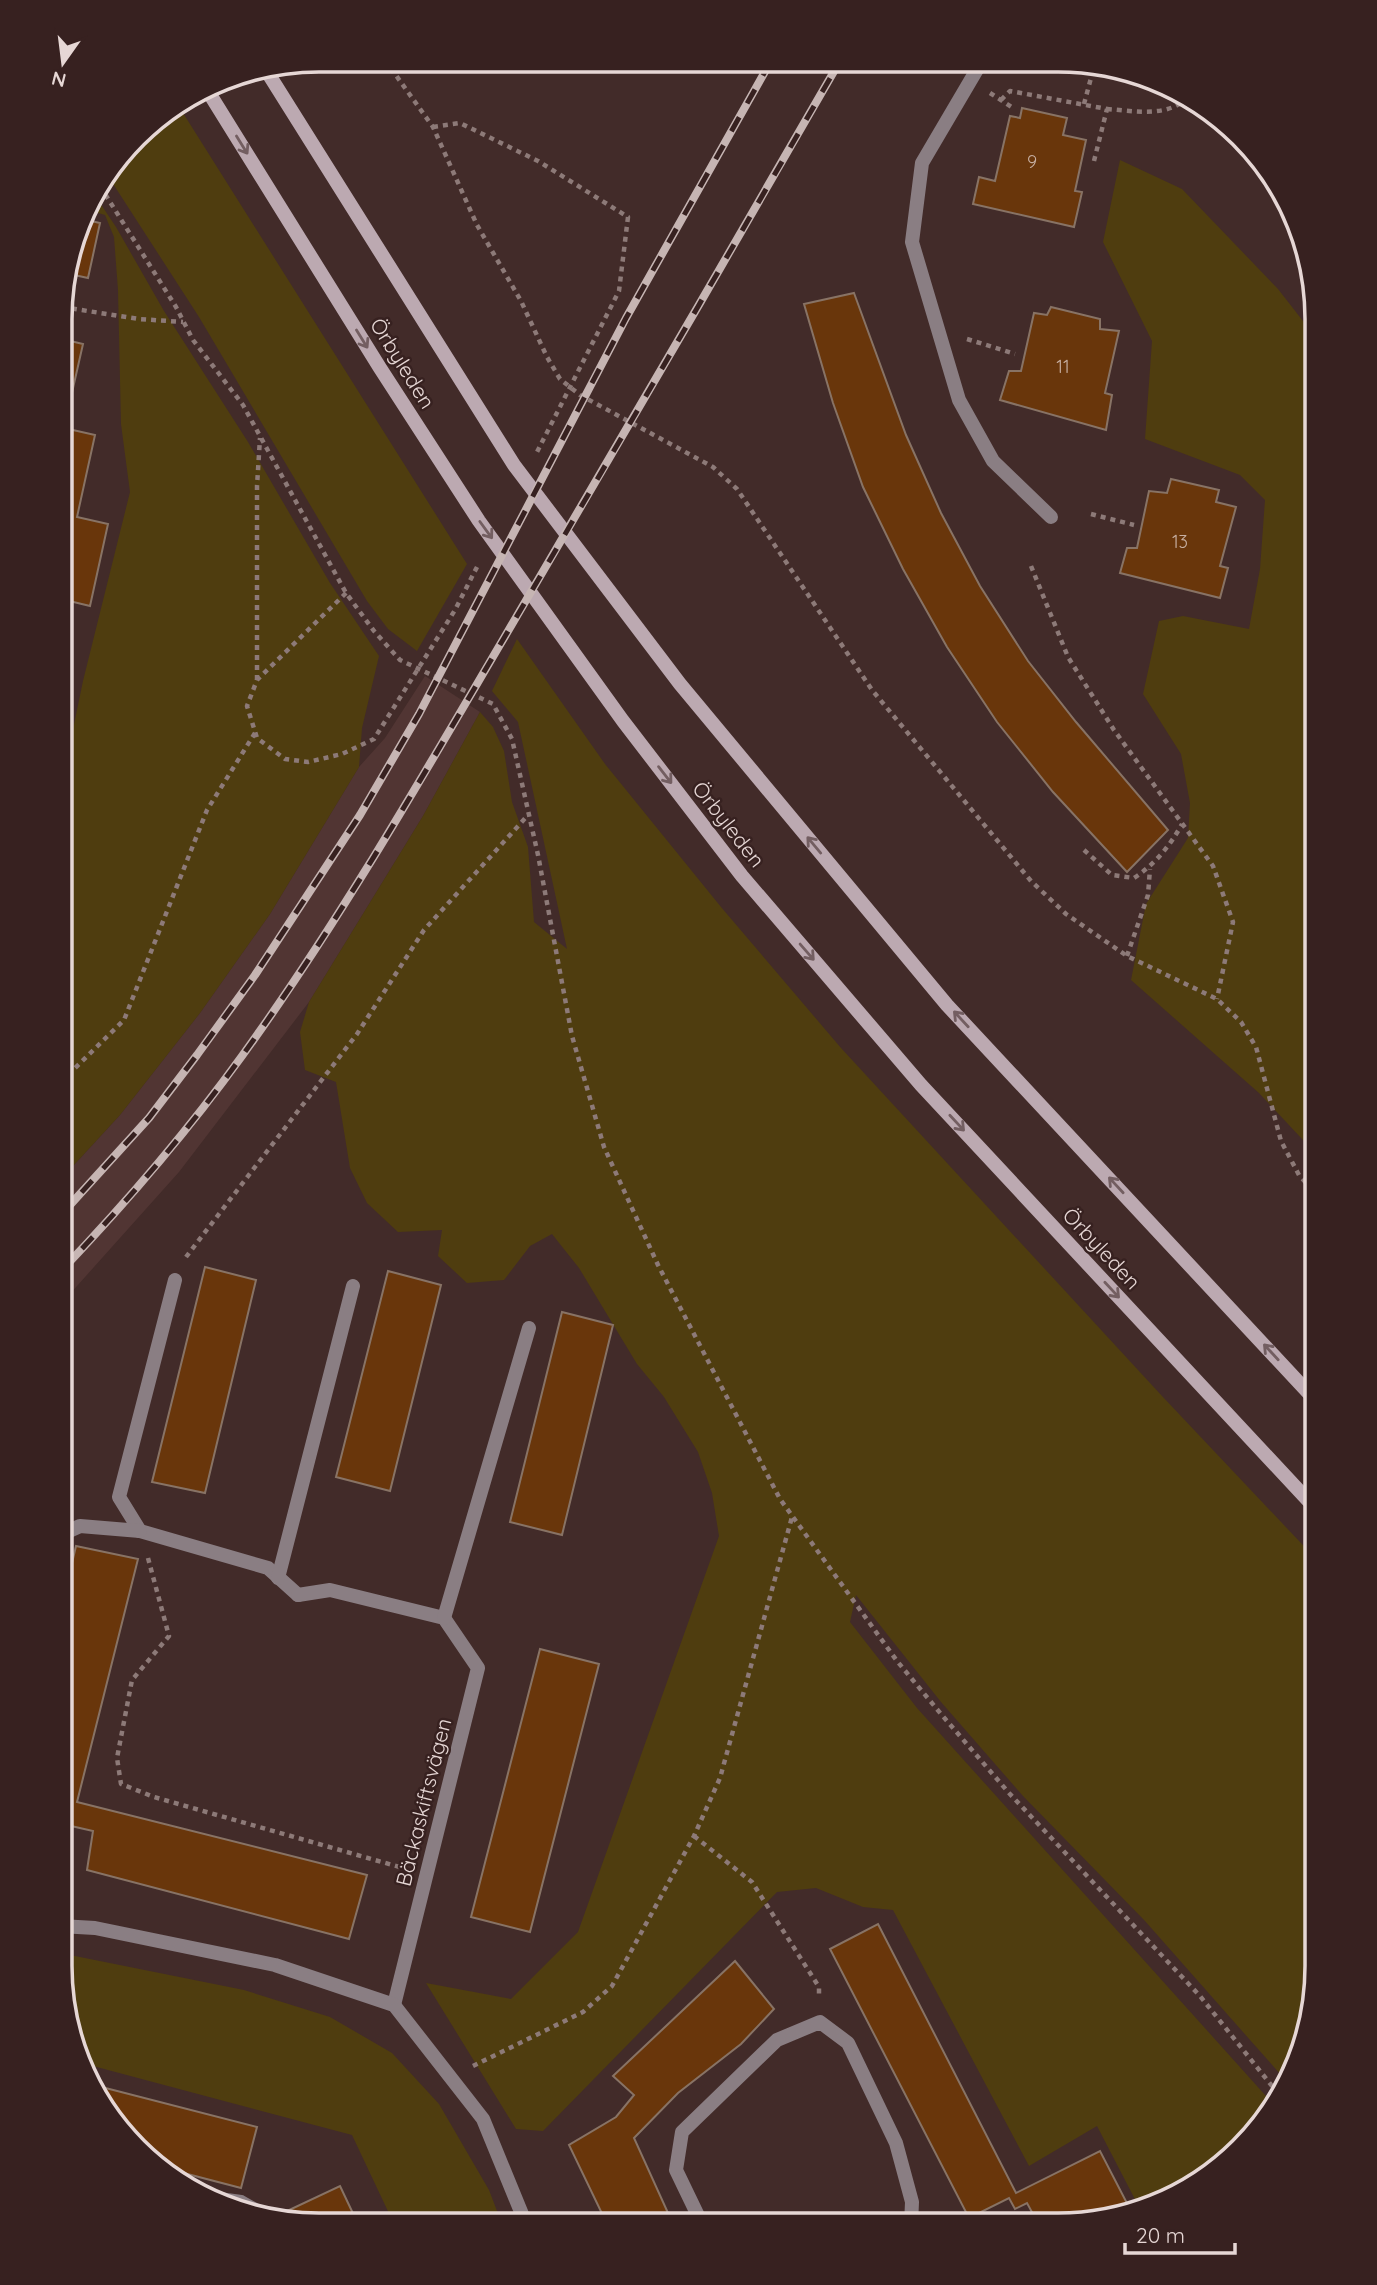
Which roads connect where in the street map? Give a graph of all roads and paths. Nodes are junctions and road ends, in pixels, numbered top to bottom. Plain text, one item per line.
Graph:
1 (394, 72) edge
2 (976, 72) edge
3 (1092, 74) edge
4 (270, 76) edge
5 (987, 90) dead end
6 (211, 96) edge
7 (1001, 100) junction
8 (1084, 104) junction
9 (1181, 105) edge
10 (1013, 108) dead end
11 (1107, 109) junction
12 (433, 127) junction
13 (1094, 161) dead end
14 (105, 195) edge
15 (619, 291) dead end
16 (72, 308) edge
17 (184, 322) junction
18 (936, 328) junction
19 (1015, 355) dead end
20 (260, 437) junction
21 (1091, 514) dead end
22 (1051, 517) dead end
23 (1134, 525) dead end
24 (1031, 566) dead end
25 (346, 593) junction
26 (257, 680) junction
27 (396, 706) dead end
28 (255, 732) junction
29 (529, 814) junction
30 (1182, 824) junction
31 (1084, 850) dead end
32 (1150, 868) junction
33 (1127, 956) junction
34 (1217, 999) junction
35 (72, 1071) edge
36 (1305, 1182) edge
37 (174, 1280) joint
38 (353, 1286) dead end
39 (529, 1328) dead end
40 (1305, 1389) edge
41 (1305, 1497) edge
42 (792, 1516) junction
43 (72, 1530) edge
44 (140, 1531) junction
45 (278, 1578) junction
46 (444, 1618) junction
47 (694, 1836) junction
48 (426, 1875) junction
49 (72, 1927) edge
50 (394, 2005) junction
51 (820, 2022) junction
52 (451, 2077) junction
53 (1273, 2088) edge
54 (521, 2213) edge
55 (697, 2213) edge
56 (912, 2213) edge

1 - 12 path
2 - 18 street
3 - 8 path
40 -> 4 main road, Örbyleden
5 - 7 path
6 -> 41 main road, Örbyleden
7 - 8 path
7 - 10 path
8 - 11 path
9 - 11 path
11 - 13 path
12 - 15 path
12 - 33 path
14 - 17 path
16 - 17 path
17 - 20 path
18 - 19 path
18 - 22 street
20 - 25 path
20 - 26 path
21 - 23 path
24 - 30 path
25 - 26 path
25 - 29 path
26 - 28 path
27 - 28 path
28 - 35 path
29 - 37 path
29 - 42 path
30 - 32 path
30 - 34 path
31 - 32 path
32 - 33 path
33 - 34 path
34 - 36 path
37 - 44 street
38 - 45 street
39 - 46 street
42 - 47 path
42 - 53 path
43 - 44 street
44 - 45 street
44 - 48 path
45 - 46 street
46 - 48 street, Bäckaskiftsvägen
47 - 51 path
47 - 52 path
48 - 50 street, Bäckaskiftsvägen
49 - 50 street
50 - 52 street
51 - 55 street
51 - 56 street
52 - 54 street

